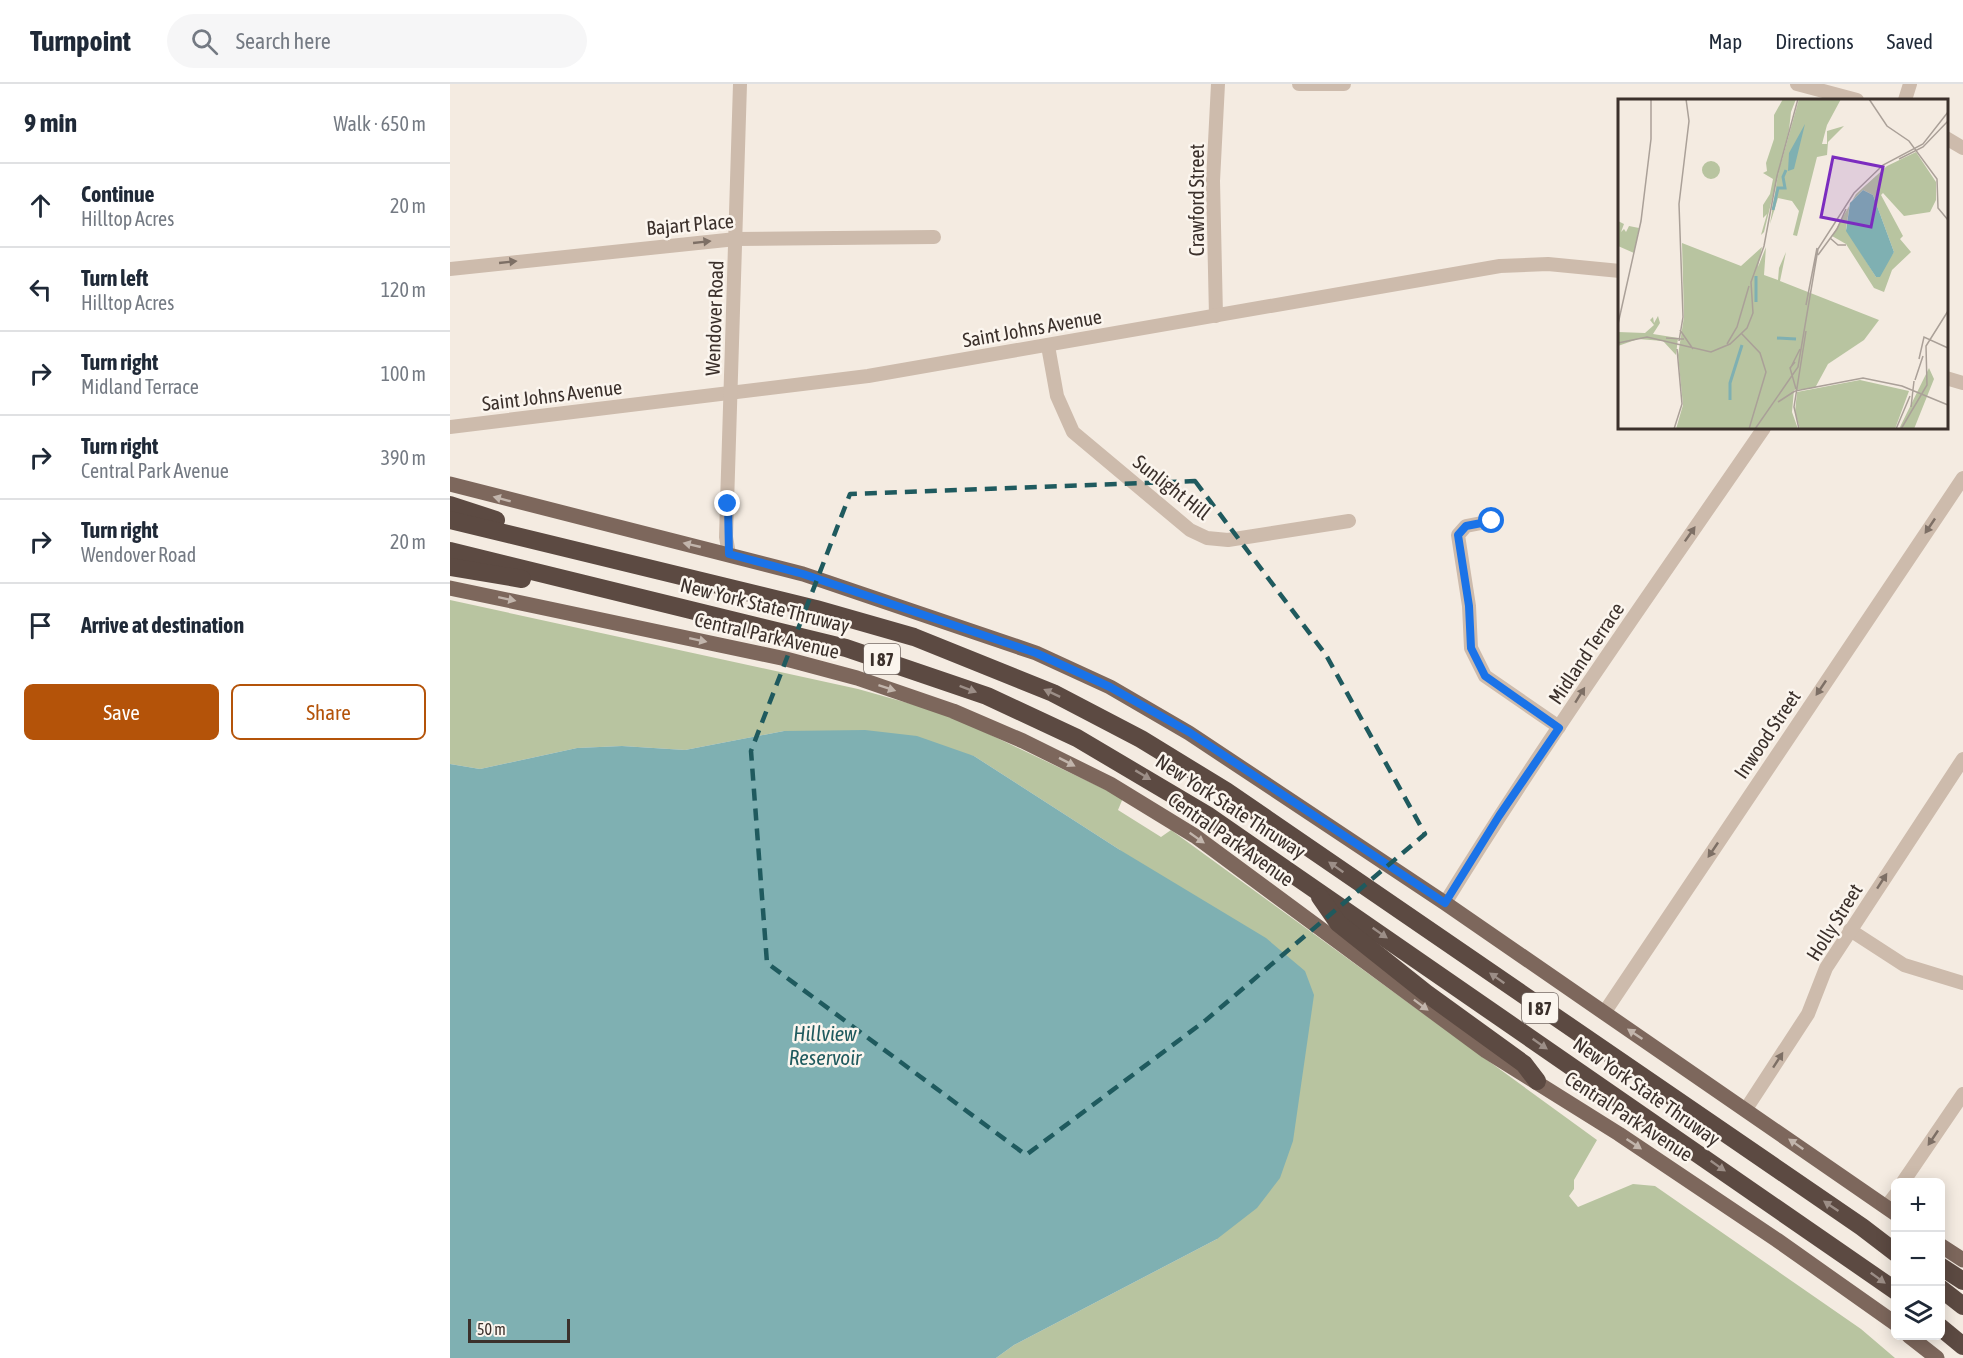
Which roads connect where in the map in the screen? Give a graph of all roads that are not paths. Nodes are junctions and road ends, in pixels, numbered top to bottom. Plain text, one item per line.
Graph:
1 (740, 84) edge
2 (1218, 84) edge
3 (1299, 84) edge
4 (1344, 84) edge
5 (1797, 84) edge
6 (1910, 84) edge
7 (1853, 99) edge
8 (1905, 99) edge
9 (1948, 139) edge
10 (1963, 148) edge
11 (934, 237) dead end
12 (736, 239) junction
13 (450, 268) edge
14 (1618, 271) edge
15 (1216, 316) junction
16 (1048, 346) junction
17 (1948, 378) edge
18 (1963, 383) edge
19 (731, 393) junction
20 (450, 427) edge
21 (1763, 429) edge
22 (1963, 478) edge
23 (450, 484) edge
24 (450, 505) edge
25 (450, 520) edge
26 (1349, 521) dead end
27 (1492, 521) dead end
28 (450, 551) edge
29 (729, 554) junction
30 (623, 562) junction
31 (450, 567) edge
32 (450, 588) edge
33 (628, 594) junction
34 (1559, 728) junction
35 (1963, 759) edge
36 (1314, 888) junction
37 (1445, 903) junction
38 (1850, 930) junction
39 (1963, 983) edge
40 (1604, 1013) junction
41 (1537, 1081) junction
42 (1963, 1094) edge
43 (1746, 1109) junction
44 (1906, 1178) edge
45 (1891, 1211) edge
46 (1862, 1227) junction
47 (1891, 1237) edge
48 (1945, 1248) edge
49 (1891, 1249) edge
50 (1963, 1260) edge
51 (1945, 1269) edge
52 (1963, 1281) edge
53 (1891, 1288) edge
54 (1945, 1291) edge
55 (1963, 1306) edge
56 (1891, 1320) edge
57 (1945, 1330) edge
58 (1915, 1340) edge
59 (1963, 1346) edge
60 (1937, 1358) edge

1 - 12 street, Wendover Road
2 - 15 street, Crawford Street
3 - 4 street
5 - 7 street
6 - 8 street
9 - 10 street
11 - 12 street, Bajart Place
13 -> 12 street, Bajart Place
12 - 19 street, Wendover Road
14 - 15 street, Saint Johns Avenue
15 - 16 street, Saint Johns Avenue
16 - 19 street, Saint Johns Avenue
16 - 26 street, Sunlight Hill
17 - 18 street
19 - 20 street, Saint Johns Avenue
19 - 29 street, Wendover Road
34 -> 21 street, Midland Terrace
22 -> 40 street, Inwood Street
29 -> 23 main road
24 - 30 highway
25 - 30 highway, New York State Thruway / I 87
27 - 34 street
28 - 33 highway, New York State Thruway / I 87
29 - 37 main road
46 -> 30 highway, New York State Thruway / I 87
31 - 33 highway
32 -> 41 main road, Central Park Avenue
33 -> 36 highway, New York State Thruway / I 87
34 - 37 street, Midland Terrace
38 -> 35 street, Holly Street
36 - 41 highway
36 -> 53 highway, New York State Thruway / I 87
37 - 40 main road
38 - 39 street
43 -> 38 street, Holly Street
43 -> 40 main road
41 -> 56 main road, Central Park Avenue
42 -> 44 street
45 -> 43 main road
46 - 47 highway
46 - 49 highway, New York State Thruway / I 87
48 - 50 main road
51 - 52 highway
54 - 55 highway
57 - 59 highway
58 - 60 main road

